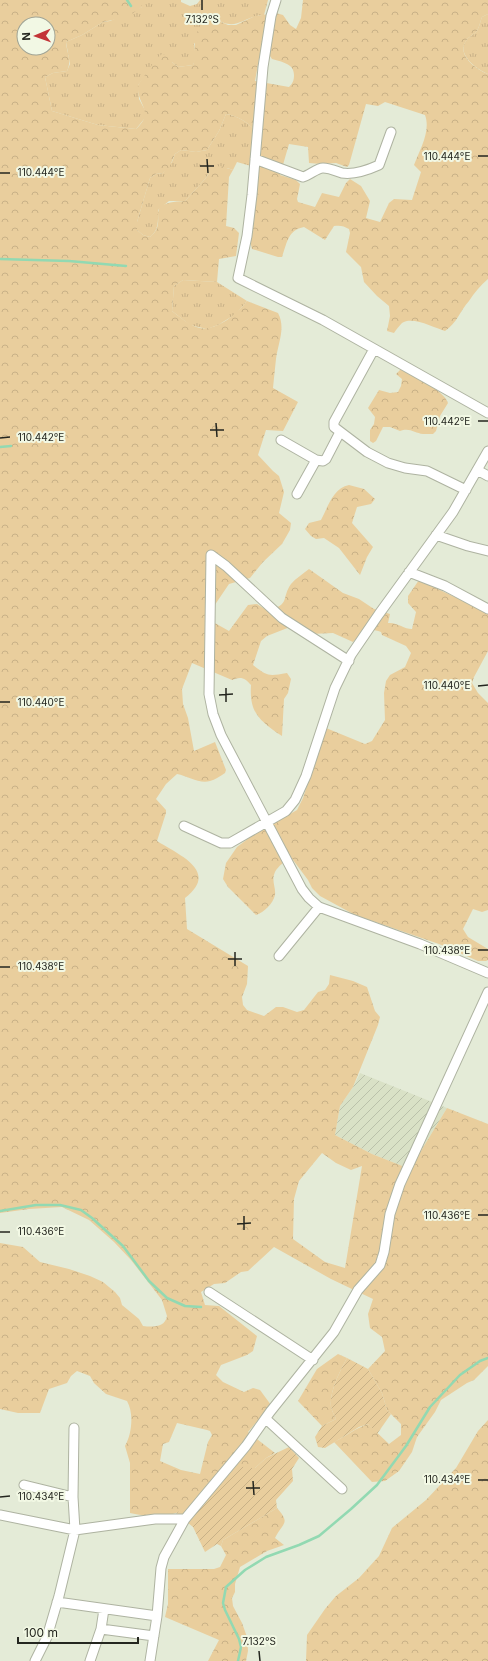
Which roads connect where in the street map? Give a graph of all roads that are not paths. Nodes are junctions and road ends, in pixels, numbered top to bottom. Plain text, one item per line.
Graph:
1 (276, 0) edge
2 (391, 132) dead end
3 (255, 159) junction
4 (374, 349) junction
5 (488, 413) edge
6 (340, 432) junction
7 (281, 440) dead end
8 (488, 451) edge
9 (316, 460) junction
10 (477, 470) junction
11 (488, 476) edge
12 (466, 490) junction
13 (297, 494) dead end
14 (436, 535) junction
15 (488, 551) edge
16 (409, 572) junction
17 (488, 609) edge
18 (349, 661) junction
19 (266, 821) junction
20 (184, 826) dead end
21 (319, 906) junction
22 (279, 956) dead end
23 (488, 973) edge
24 (488, 992) edge
25 (209, 1292) dead end
26 (313, 1360) junction
27 (266, 1419) junction
28 (74, 1428) dead end
29 (24, 1485) dead end
30 (342, 1489) dead end
31 (73, 1497) junction
32 (0, 1515) edge
33 (185, 1519) junction
34 (75, 1530) junction
35 (57, 1602) junction
36 (104, 1609) junction
37 (157, 1616) junction
38 (101, 1629) junction
39 (154, 1636) junction
40 (35, 1661) edge
41 (90, 1661) edge
42 (150, 1661) edge

1 - 3 street
2 - 3 street
3 - 4 street
4 - 5 street
4 - 6 street
6 - 9 street
6 - 12 street
7 - 9 street
8 - 10 street
9 - 13 street
10 - 11 street
10 - 12 street
12 - 14 street
14 - 15 street
14 - 16 street
16 - 17 street
16 - 18 street
18 - 19 street
18 - 19 street
19 - 20 street
19 - 21 street
21 - 22 street
21 - 23 street
24 - 26 street
25 - 26 street
26 - 27 street
27 - 30 street
27 - 33 street
28 - 31 street
29 - 31 street
31 - 34 street
32 - 34 street
33 - 34 street
33 - 37 street
34 - 35 street
35 - 36 street
35 - 40 street
36 - 37 street
36 - 38 street
37 - 39 street
38 - 39 street
38 - 41 street
39 - 42 street

